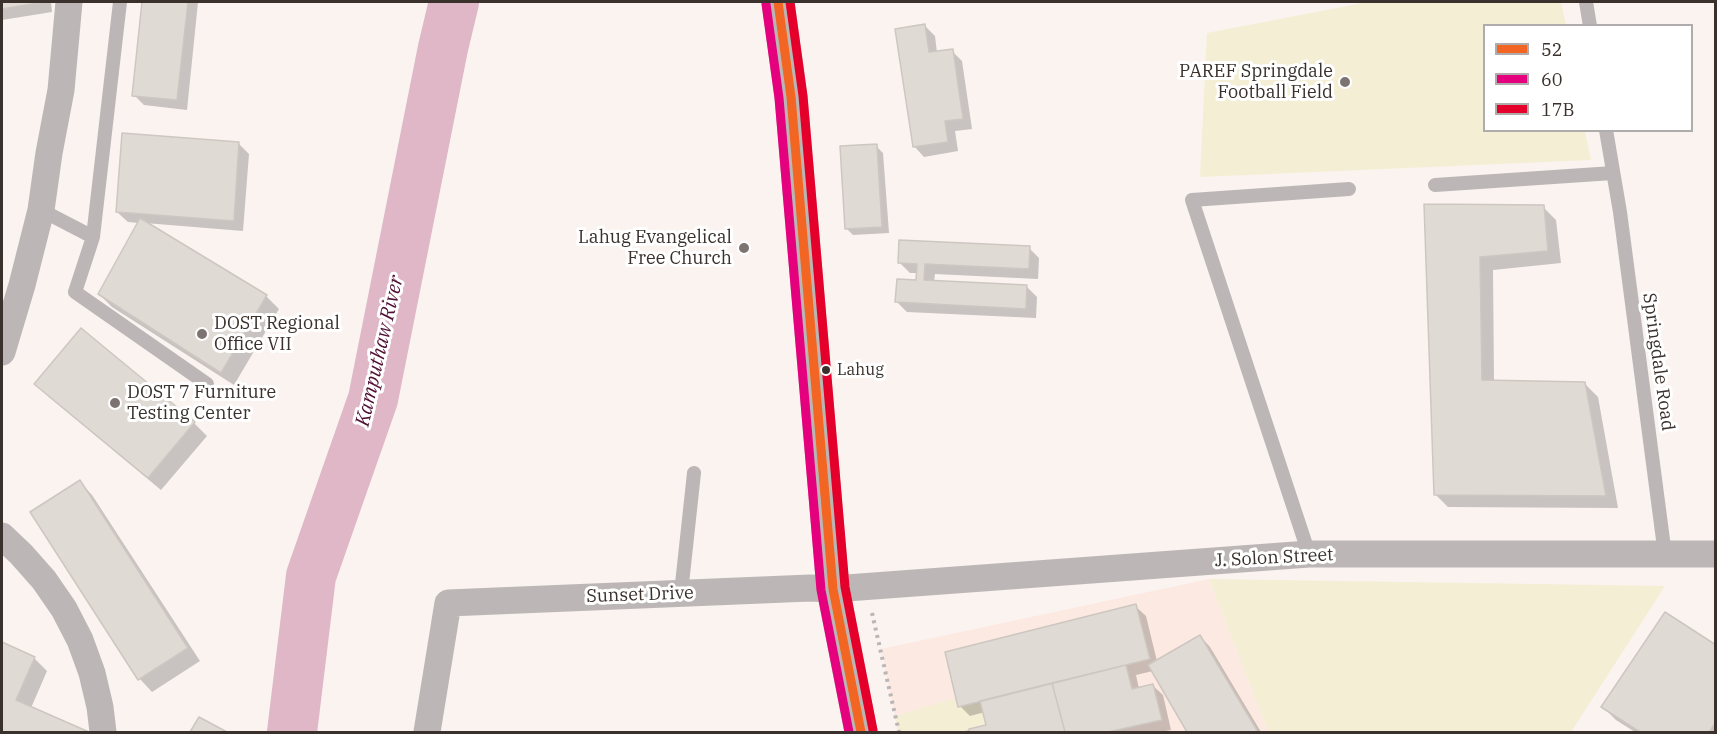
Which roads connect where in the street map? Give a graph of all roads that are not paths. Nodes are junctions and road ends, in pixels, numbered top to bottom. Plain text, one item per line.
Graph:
1 (69, 2) edge
2 (120, 2) edge
3 (778, 2) edge
4 (1586, 2) edge
5 (1590, 24) edge
6 (1606, 132) edge
7 (1613, 173) junction
8 (1435, 185) dead end
9 (1349, 189) dead end
10 (41, 210) junction
11 (93, 237) junction
12 (2, 348) edge
13 (207, 384) dead end
14 (694, 473) dead end
15 (2, 536) edge
16 (1309, 554) junction
17 (1716, 554) edge
18 (1665, 555) junction
19 (833, 589) junction
20 (681, 593) junction
21 (103, 732) edge
22 (427, 732) edge
23 (861, 732) edge

1 - 10 street
2 - 11 lane
3 - 19 main road
4 - 5 lane
6 - 7 lane, Springdale Road
7 - 8 lane
7 - 18 lane, Springdale Road
9 - 16 lane
10 - 11 lane
10 - 12 street
11 - 13 lane
14 - 20 lane
15 - 21 street
16 - 18 street, J. Solon Street
16 - 19 street, J. Solon Street
17 - 18 street, J. Solon Street
19 - 20 street, Sunset Drive
19 - 23 main road
20 - 22 street, Sunset Drive

